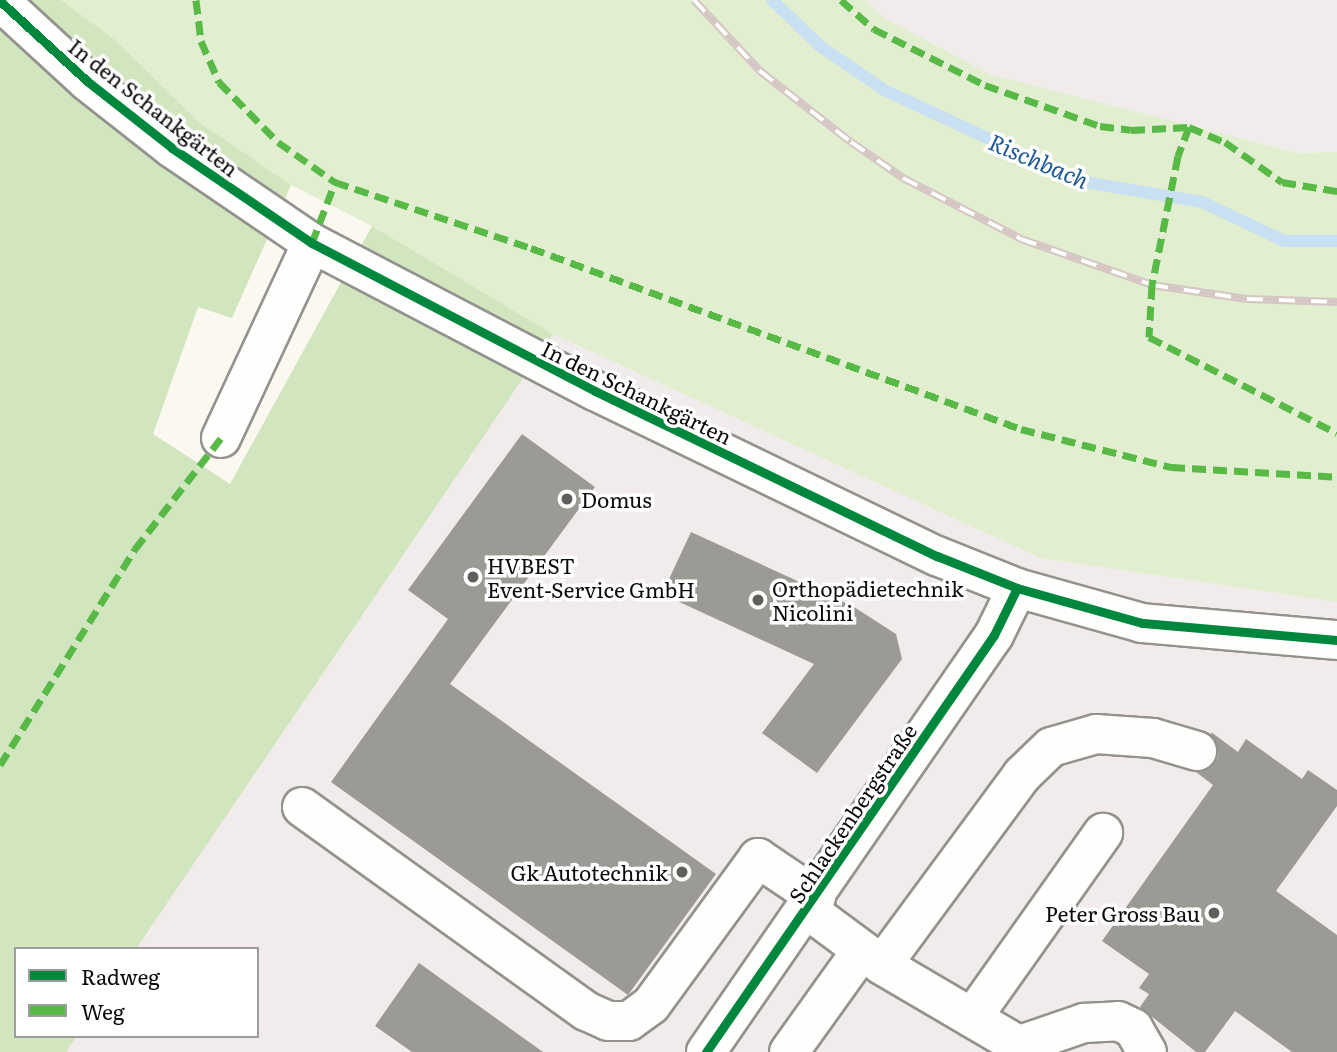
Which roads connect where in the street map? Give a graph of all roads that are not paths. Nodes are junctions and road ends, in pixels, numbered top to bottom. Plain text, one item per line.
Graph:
1 (0, 1) edge
2 (312, 243) junction
3 (221, 438) dead end
4 (1017, 589) junction
5 (1337, 640) edge
6 (1197, 751) dead end
7 (302, 807) dead end
8 (1102, 833) dead end
9 (812, 903) junction
10 (872, 958) junction
11 (972, 1018) junction
12 (1025, 1048) edge
13 (706, 1052) edge
14 (789, 1052) edge
15 (1147, 1052) edge

1 - 2 street, In den Schankgärten
2 - 3 street
2 - 4 street, In den Schankgärten
4 - 5 street, In den Schankgärten
4 - 9 street, Schlackenbergstraße
6 - 10 street
7 - 9 street
8 - 11 street
9 - 10 street
9 - 13 street, Schlackenbergstraße
10 - 11 street
10 - 14 street
11 - 12 street
12 - 15 street

